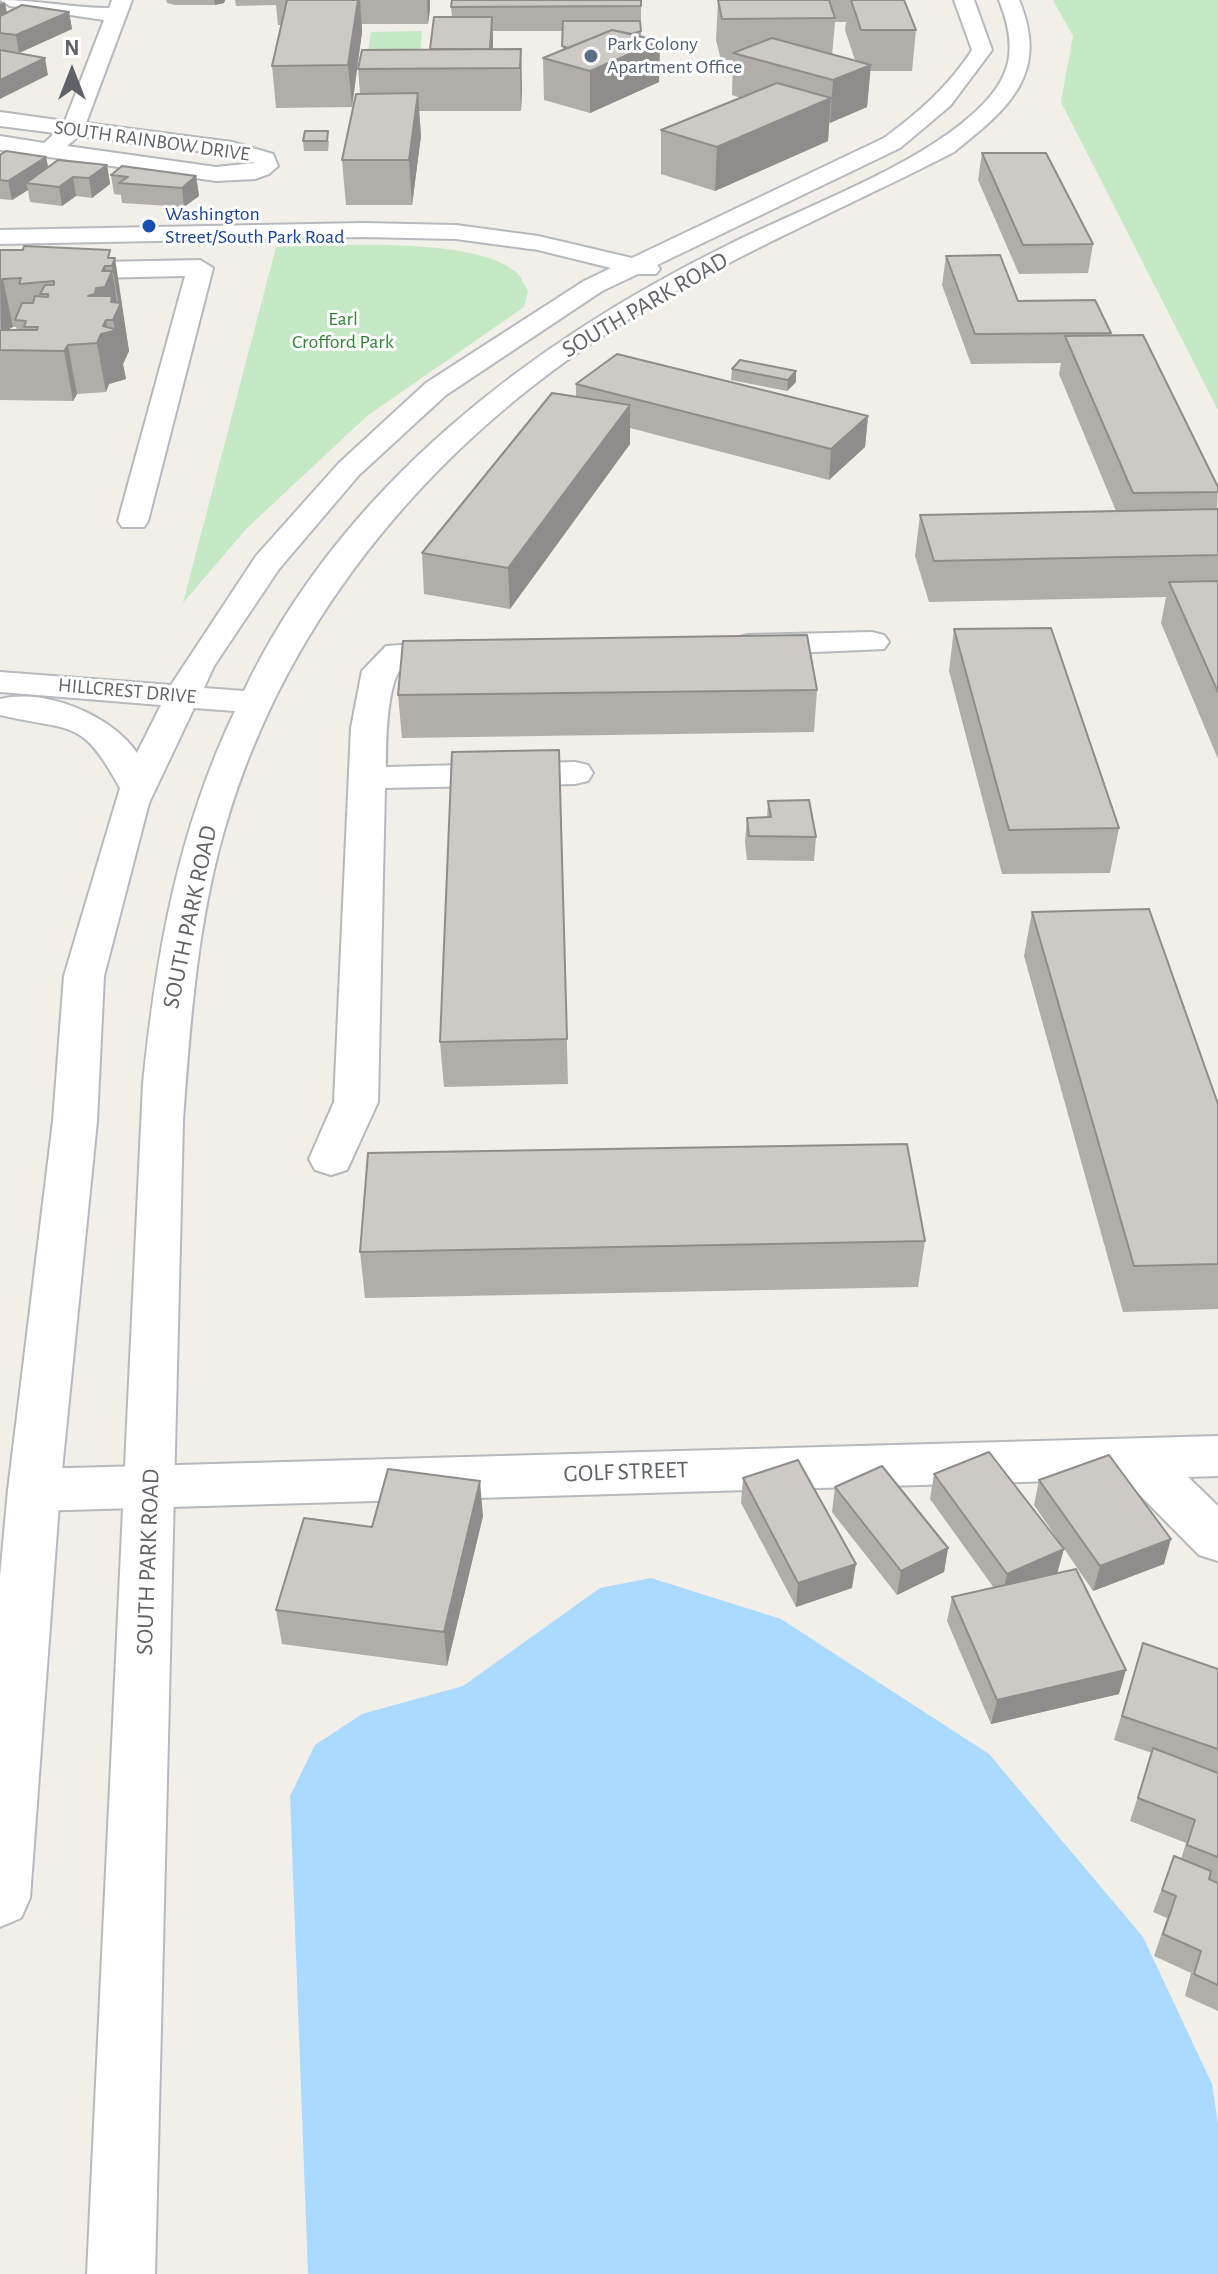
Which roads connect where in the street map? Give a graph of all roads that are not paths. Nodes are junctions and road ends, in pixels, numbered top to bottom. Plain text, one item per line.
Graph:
1 (10, 0) edge
2 (964, 0) edge
3 (1009, 0) edge
4 (118, 7) edge
5 (0, 119) edge
6 (72, 130) junction
7 (0, 143) edge
8 (48, 151) junction
9 (711, 231) junction
10 (2, 245) edge
11 (637, 266) junction
12 (0, 272) edge
13 (543, 278) junction
14 (684, 279) junction
15 (133, 521) dead end
16 (872, 642) dead end
17 (714, 646) edge
18 (493, 651) edge
19 (0, 682) edge
20 (184, 695) junction
21 (254, 702) junction
22 (0, 706) edge
23 (575, 773) dead end
24 (367, 778) junction
25 (138, 788) junction
26 (331, 1159) dead end
27 (1218, 1456) edge
28 (1135, 1458) junction
29 (150, 1485) junction
30 (34, 1490) junction
31 (1218, 1539) edge
32 (0, 1898) edge
33 (121, 2274) edge

1 - 4 street
2 - 9 street, SOUTH PARK ROAD
3 - 14 street, SOUTH PARK ROAD
4 - 6 street
5 - 6 street, SOUTH RAINBOW DRIVE
6 - 8 street
6 - 8 street, SOUTH RAINBOW DRIVE
7 - 8 street, SOUTH RAINBOW DRIVE
9 - 11 street, SOUTH PARK ROAD
9 - 13 street
10 - 13 street
11 - 13 street
11 - 13 street, SOUTH PARK ROAD
11 - 14 street
12 - 15 street
13 - 20 street, SOUTH PARK ROAD
14 - 21 street, SOUTH PARK ROAD
16 - 17 street
18 - 24 street
19 - 20 street, HILLCREST DRIVE
20 - 21 street, HILLCREST DRIVE
20 - 25 street, SOUTH PARK ROAD
21 - 29 street, SOUTH PARK ROAD
22 - 25 street
23 - 24 street
24 - 26 street
25 - 30 street, SOUTH PARK ROAD
27 - 28 street, GOLF STREET
28 - 29 street, GOLF STREET
28 - 31 street
29 - 30 street, GOLF STREET
29 - 33 street, SOUTH PARK ROAD
30 - 32 street, SOUTH PARK ROAD

